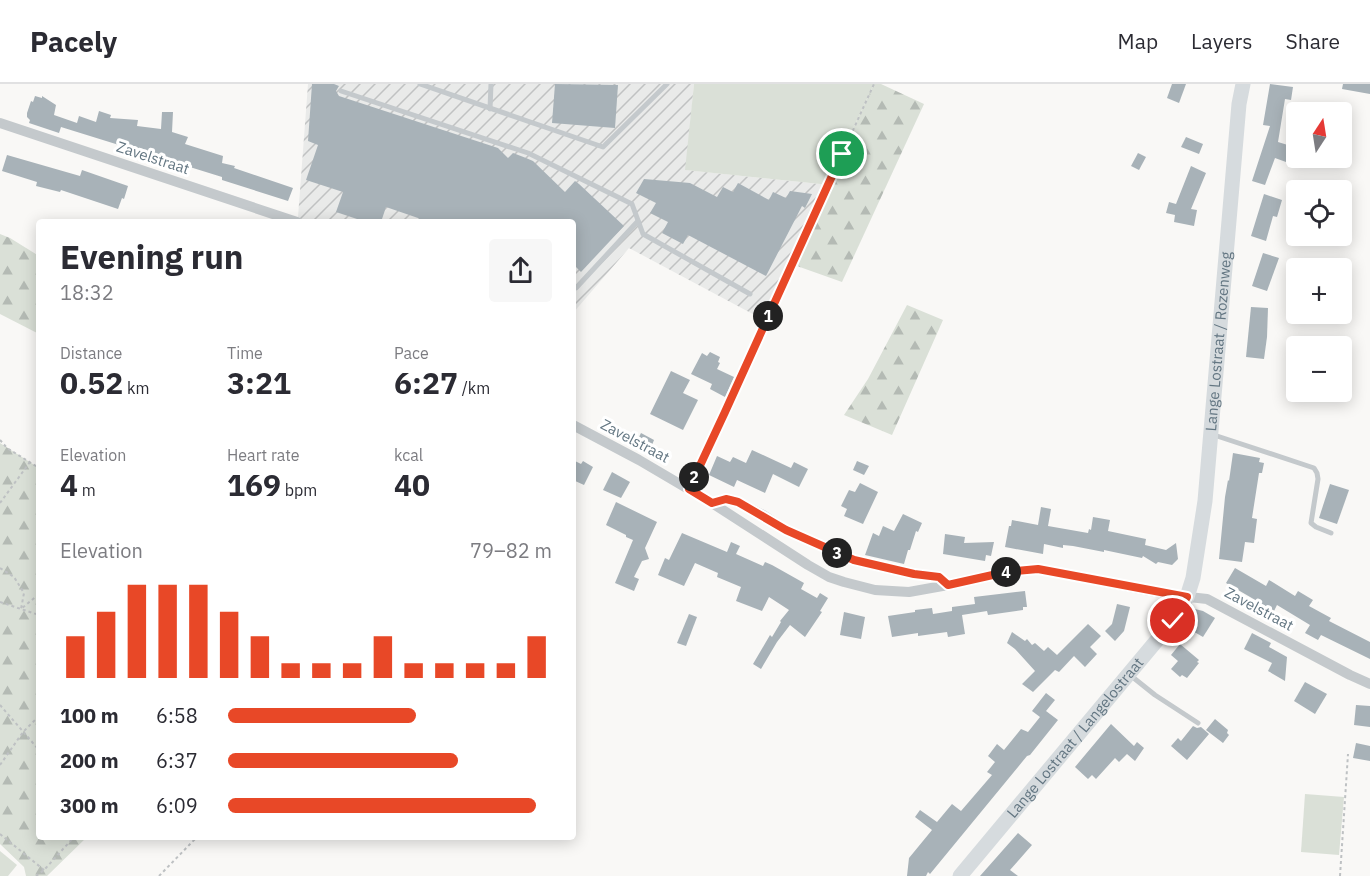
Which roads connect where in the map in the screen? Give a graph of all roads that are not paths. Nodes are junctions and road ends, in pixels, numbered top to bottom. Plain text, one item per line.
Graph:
1 (420, 84) edge
2 (490, 84) edge
3 (667, 84) edge
4 (1243, 84) edge
5 (341, 91) dead end
6 (490, 109) junction
7 (0, 123) edge
8 (288, 219) edge
9 (638, 221) junction
10 (576, 288) edge
11 (750, 294) dead end
12 (576, 427) edge
13 (1210, 434) junction
14 (712, 503) junction
15 (1331, 533) dead end
16 (948, 585) junction
17 (1187, 597) junction
18 (1128, 674) junction
19 (1370, 684) edge
20 (1198, 723) dead end
21 (960, 876) edge

1 - 6 lane
2 - 6 lane
3 - 6 lane
4 - 13 street, Lange Lostraat / Rozenweg
5 - 9 lane
7 - 8 street, Zavelstraat
9 - 10 lane
9 - 11 lane
12 - 14 street, Zavelstraat
13 - 15 lane
13 - 17 street, Lange Lostraat / Rozenweg
14 - 16 street
14 - 16 street, Zavelstraat
16 - 17 street, Zavelstraat
17 - 18 street, Lange Lostraat / Langelostraat
17 - 19 street, Zavelstraat
18 - 20 lane
18 - 21 street, Lange Lostraat / Langelostraat

